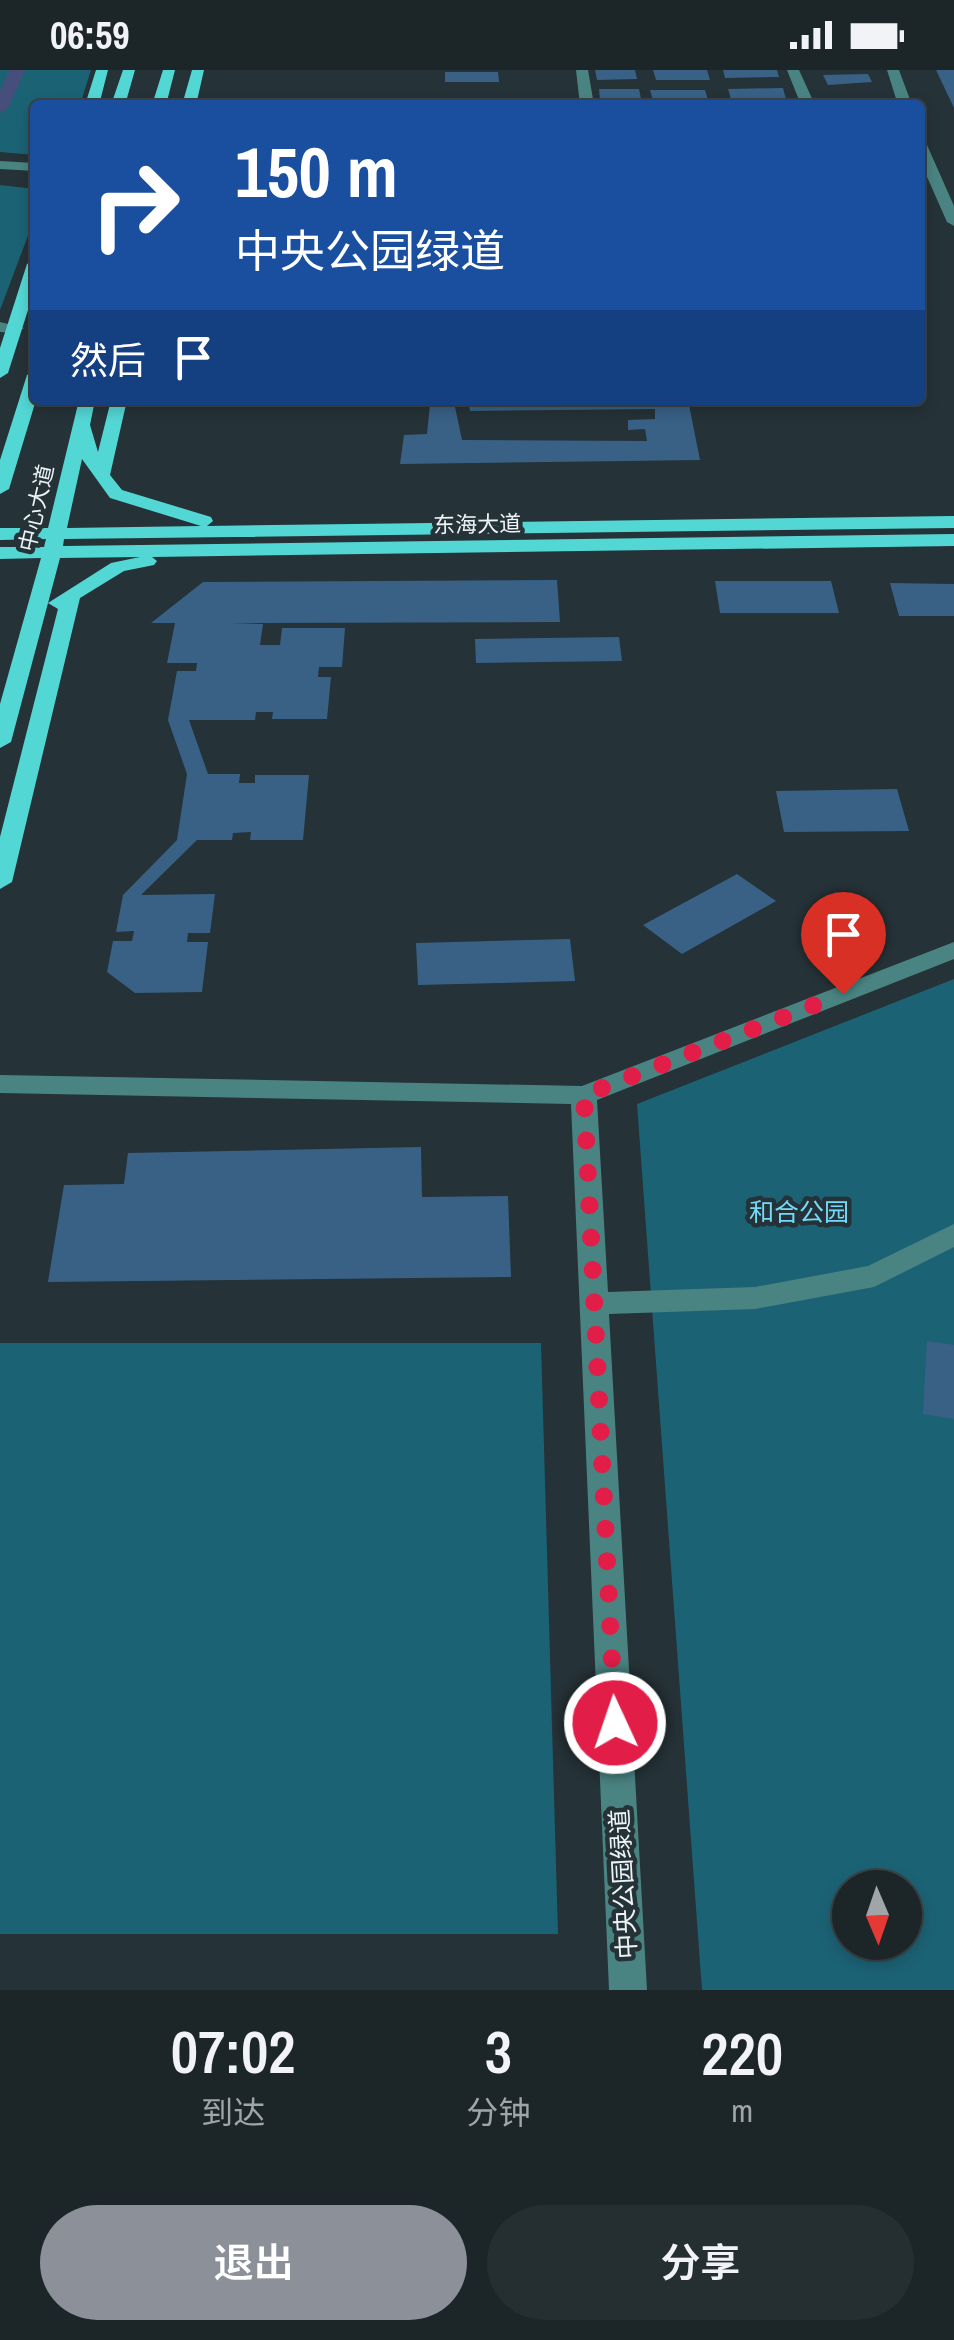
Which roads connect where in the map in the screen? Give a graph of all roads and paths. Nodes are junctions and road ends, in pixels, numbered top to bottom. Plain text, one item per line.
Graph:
1 (102, 70) edge
2 (128, 70) edge
3 (170, 70) edge
4 (198, 70) edge
5 (582, 70) edge
6 (793, 70) edge
7 (892, 70) edge
8 (93, 100) edge
9 (119, 100) edge
10 (161, 100) edge
11 (190, 100) edge
12 (587, 100) edge
13 (806, 100) edge
14 (903, 100) edge
15 (5, 166) edge
16 (30, 167) edge
17 (925, 168) edge
18 (954, 168) edge
19 (925, 170) edge
20 (954, 222) edge
21 (30, 276) edge
22 (7, 332) edge
23 (30, 339) edge
24 (0, 372) edge
25 (30, 391) edge
26 (86, 405) edge
27 (117, 405) edge
28 (82, 424) junction
29 (100, 475) junction
30 (0, 489) edge
31 (954, 522) edge
32 (243, 530) junction
33 (0, 534) edge
34 (954, 540) edge
35 (54, 542) junction
36 (224, 550) junction
37 (0, 552) edge
38 (71, 596) junction
39 (33, 620) junction
40 (0, 742) edge
41 (0, 882) edge
42 (954, 950) edge
43 (0, 1084) edge
44 (584, 1095) junction
45 (954, 1234) edge
46 (594, 1303) junction
47 (628, 1990) edge

1 - 8 main road
2 - 9 main road
3 - 10 main road
4 - 11 main road
5 - 12 street
6 - 13 street
7 - 14 street
15 - 16 street
17 - 18 street
19 - 20 street
21 - 22 main road
22 - 24 main road
23 - 24 main road
25 - 30 main road, 中心大道
26 - 28 main road, 中心大道
27 - 29 main road
28 - 29 main road
28 - 35 main road, 中心大道
29 - 32 main road
31 - 32 main road, 东海大道
32 - 35 main road, 东海大道
33 - 35 main road, 东海大道
34 - 36 main road, 东海大道
35 - 36 main road, 东海大道
35 - 37 main road, 东海大道
35 - 39 main road, 中心大道
36 - 38 main road
38 - 39 main road
38 - 41 main road
39 - 40 main road, 中心大道
42 - 44 street
43 - 44 street
44 - 46 street, 中央公园绿道
45 - 46 street
46 - 47 street, 中央公园绿道

